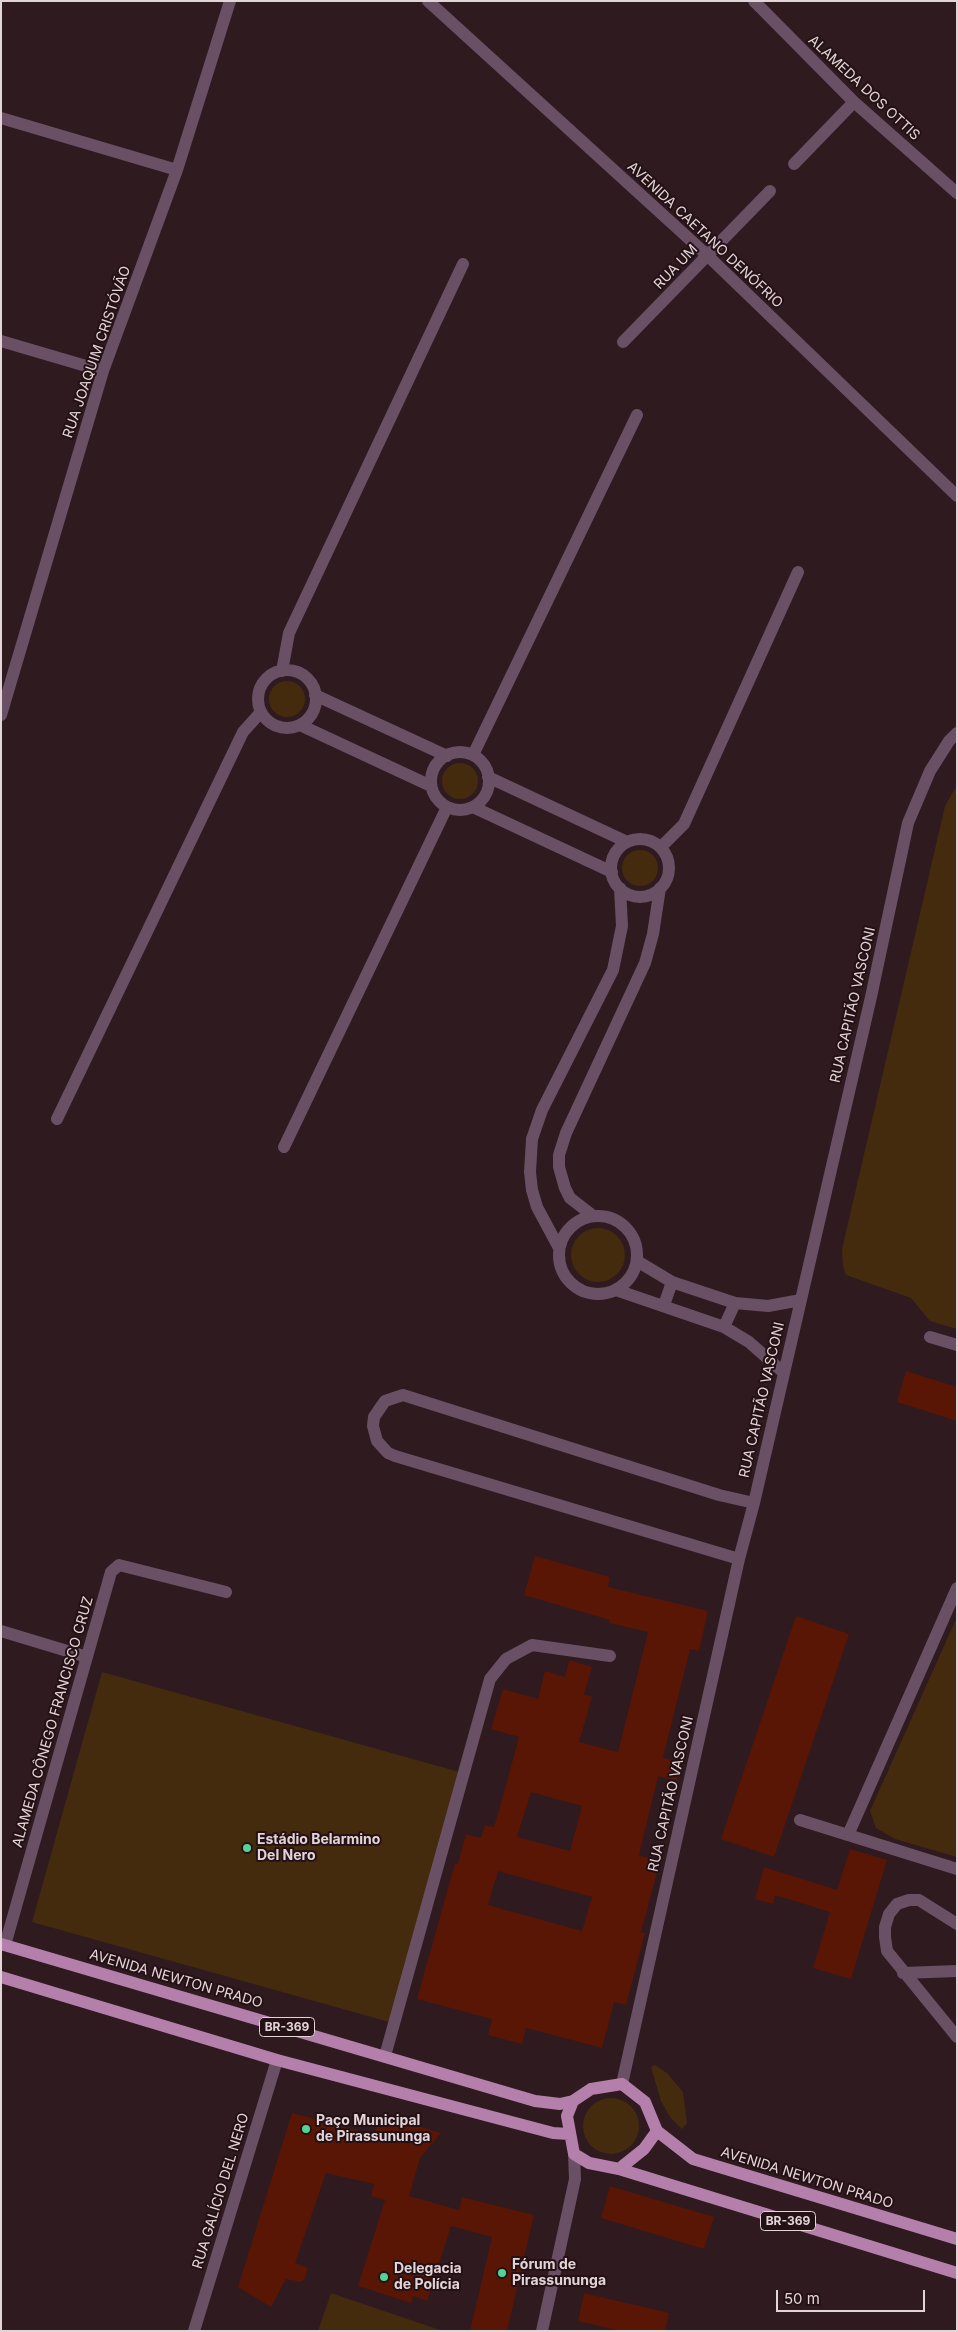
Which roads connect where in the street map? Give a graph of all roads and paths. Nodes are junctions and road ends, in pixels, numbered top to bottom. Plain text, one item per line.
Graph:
1 (230, 1) edge
2 (428, 1) edge
3 (754, 1) edge
4 (854, 102) junction
5 (1, 118) edge
6 (794, 164) dead end
7 (177, 170) junction
8 (770, 191) dead end
9 (957, 193) edge
10 (708, 256) junction
11 (463, 264) dead end
12 (1, 341) edge
13 (623, 342) dead end
14 (104, 371) junction
15 (637, 414) dead end
16 (957, 496) edge
17 (798, 572) dead end
18 (282, 671) junction
19 (315, 695) junction
20 (261, 712) junction
21 (1, 715) edge
22 (300, 725) junction
23 (957, 733) edge
24 (473, 755) junction
25 (447, 756) junction
26 (488, 777) junction
27 (431, 786) junction
28 (447, 807) junction
29 (473, 807) junction
30 (627, 842) junction
31 (660, 847) junction
32 (612, 872) junction
33 (620, 888) junction
34 (660, 888) junction
35 (57, 1118) dead end
36 (284, 1147) dead end
37 (592, 1215) junction
38 (559, 1248) junction
39 (637, 1261) junction
40 (672, 1282) junction
41 (616, 1290) junction
42 (801, 1300) junction
43 (735, 1303) junction
44 (664, 1305) junction
45 (724, 1327) junction
46 (930, 1337) dead end
47 (957, 1345) edge
48 (783, 1372) junction
49 (754, 1503) junction
50 (739, 1559) junction
51 (957, 1588) edge
52 (226, 1592) dead end
53 (1, 1631) edge
54 (610, 1656) dead end
55 (87, 1657) junction
56 (800, 1820) dead end
57 (848, 1835) junction
58 (957, 1869) edge
59 (957, 1924) edge
60 (3, 1944) edge
61 (957, 1972) edge
62 (903, 1973) junction
63 (1, 1977) edge
64 (957, 2037) edge
65 (385, 2056) junction
66 (277, 2060) junction
67 (622, 2084) junction
68 (573, 2101) junction
69 (657, 2131) junction
70 (569, 2134) junction
71 (574, 2154) junction
72 (619, 2168) junction
73 (957, 2239) edge
74 (957, 2273) edge
75 (194, 2331) edge
76 (542, 2331) edge

1 - 7 street, RUA JOAQUIM CRISTÓVÃO
2 - 10 street, AVENIDA CAETANO DENÓFRIO
3 - 4 street, ALAMEDA DOS OTTIS
4 - 6 street
4 - 9 street, ALAMEDA DOS OTTIS
5 - 7 street
7 - 14 street, RUA JOAQUIM CRISTÓVÃO
8 - 10 street, RUA UM
10 - 13 street, RUA UM
10 - 16 street, AVENIDA CAETANO DENÓFRIO
11 - 18 street
12 - 14 street
14 - 21 street, RUA JOAQUIM CRISTÓVÃO
15 - 24 street
17 - 31 street
18 - 19 street
18 - 20 street
19 - 22 street
19 - 25 street
20 - 22 street
20 - 35 street
22 - 27 street
23 - 42 street, RUA CAPITÃO VASCONI
24 - 25 street
24 - 26 street
25 - 27 street
26 - 29 street
26 - 30 street
27 - 28 street
28 - 29 street
28 - 36 street
29 - 32 street
30 - 31 street
30 - 32 street
31 - 34 street
32 - 33 street
33 - 34 street
33 - 38 street
34 - 37 street
37 - 38 street
37 - 39 street
38 - 41 street
39 - 40 street
39 - 41 street
40 - 43 street
40 - 44 street
41 - 44 street
42 - 43 street
42 - 48 street, RUA CAPITÃO VASCONI
43 - 45 street
44 - 45 street
45 - 48 street
46 - 47 street
48 - 49 street, RUA CAPITÃO VASCONI
49 - 50 street, RUA CAPITÃO VASCONI
49 - 50 street
50 - 67 street, RUA CAPITÃO VASCONI
51 - 57 street
52 - 55 street, ALAMEDA CÔNEGO FRANCISCO CRUZ
53 - 55 street
54 - 65 street
55 - 60 street, ALAMEDA CÔNEGO FRANCISCO CRUZ
56 - 57 street
57 - 58 street
59 - 62 street
60 - 65 main road, AVENIDA NEWTON PRADO / BR-369
61 - 62 street
62 - 64 street
63 - 66 main road, BR-369
65 - 68 main road, AVENIDA NEWTON PRADO / BR-369
66 - 70 main road, BR-369
66 - 75 street, RUA GALÍCIO DEL NERO
67 - 68 main road, BR-369
67 - 69 main road, BR-369
68 - 70 main road
69 - 72 main road
69 - 73 main road, AVENIDA NEWTON PRADO / BR-369
70 - 71 main road
71 - 72 main road, BR-369
71 - 76 street
72 - 74 main road, BR-369

